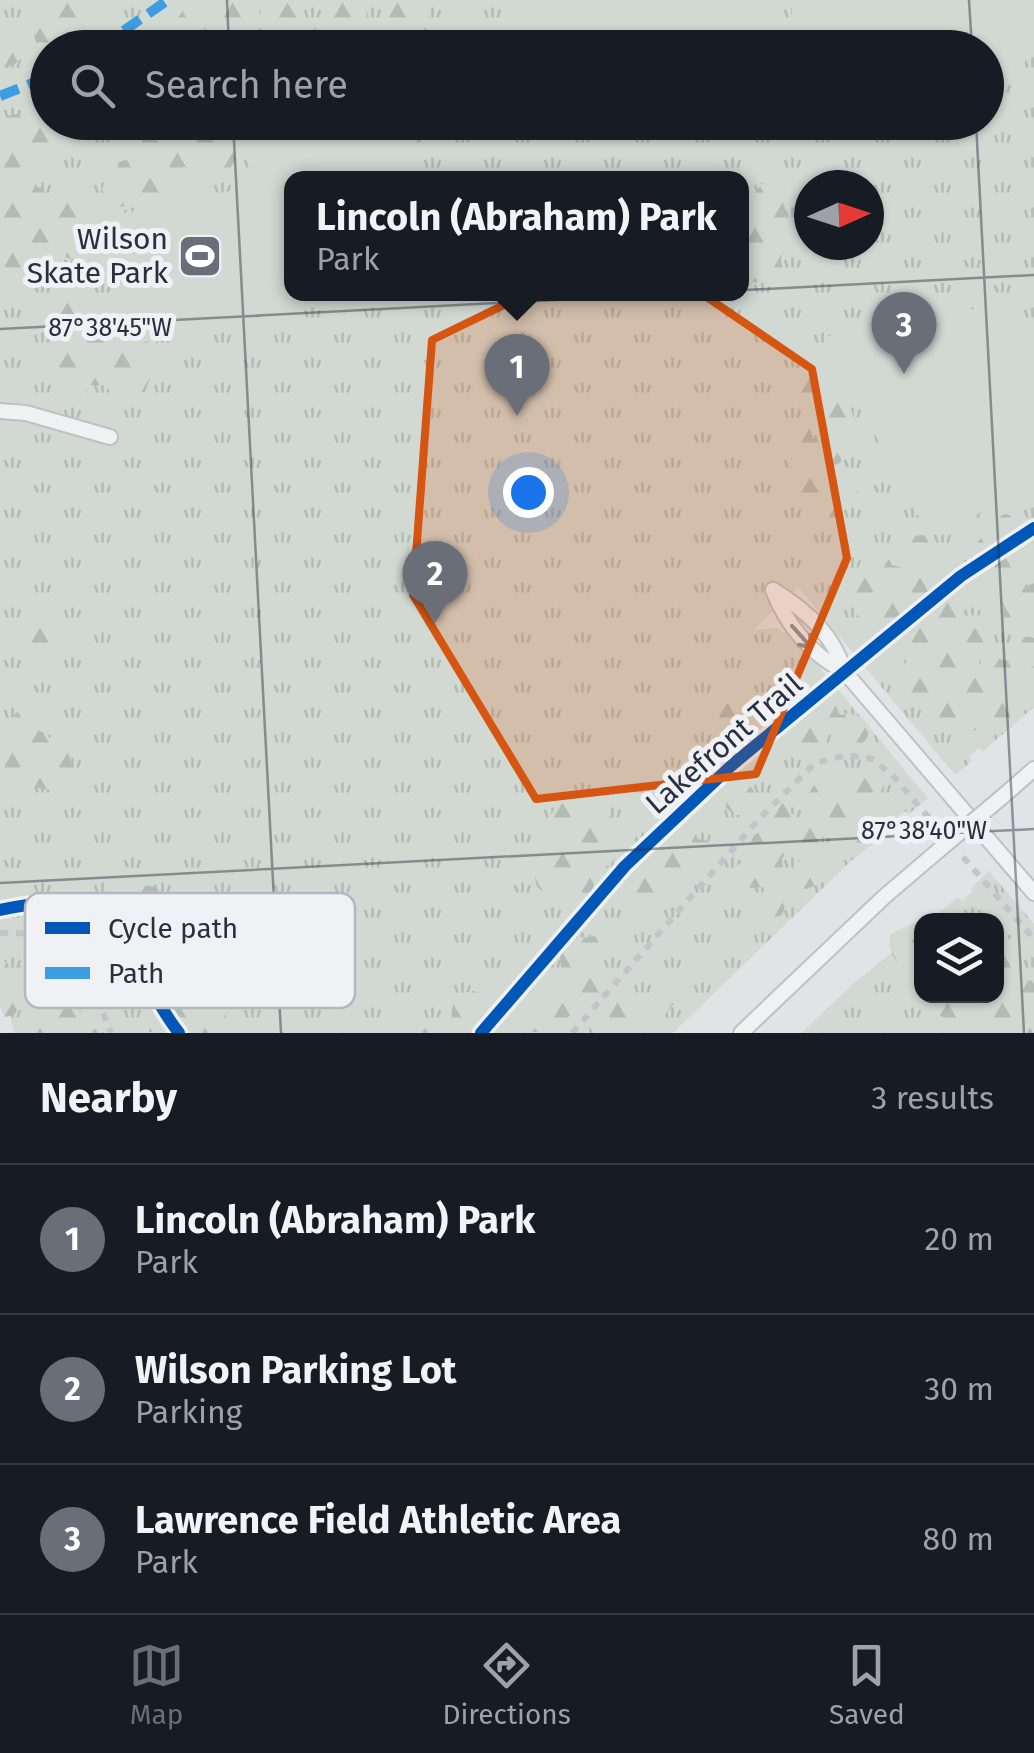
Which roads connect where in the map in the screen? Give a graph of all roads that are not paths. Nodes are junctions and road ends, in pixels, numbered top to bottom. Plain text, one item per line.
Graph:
1 (0, 411) edge
2 (110, 437) dead end
3 (844, 671) junction
4 (1034, 770) edge
5 (1034, 893) edge
6 (741, 1033) edge

1 - 2 lane
3 -> 3 lane
3 - 5 lane
4 - 6 lane, bridge

